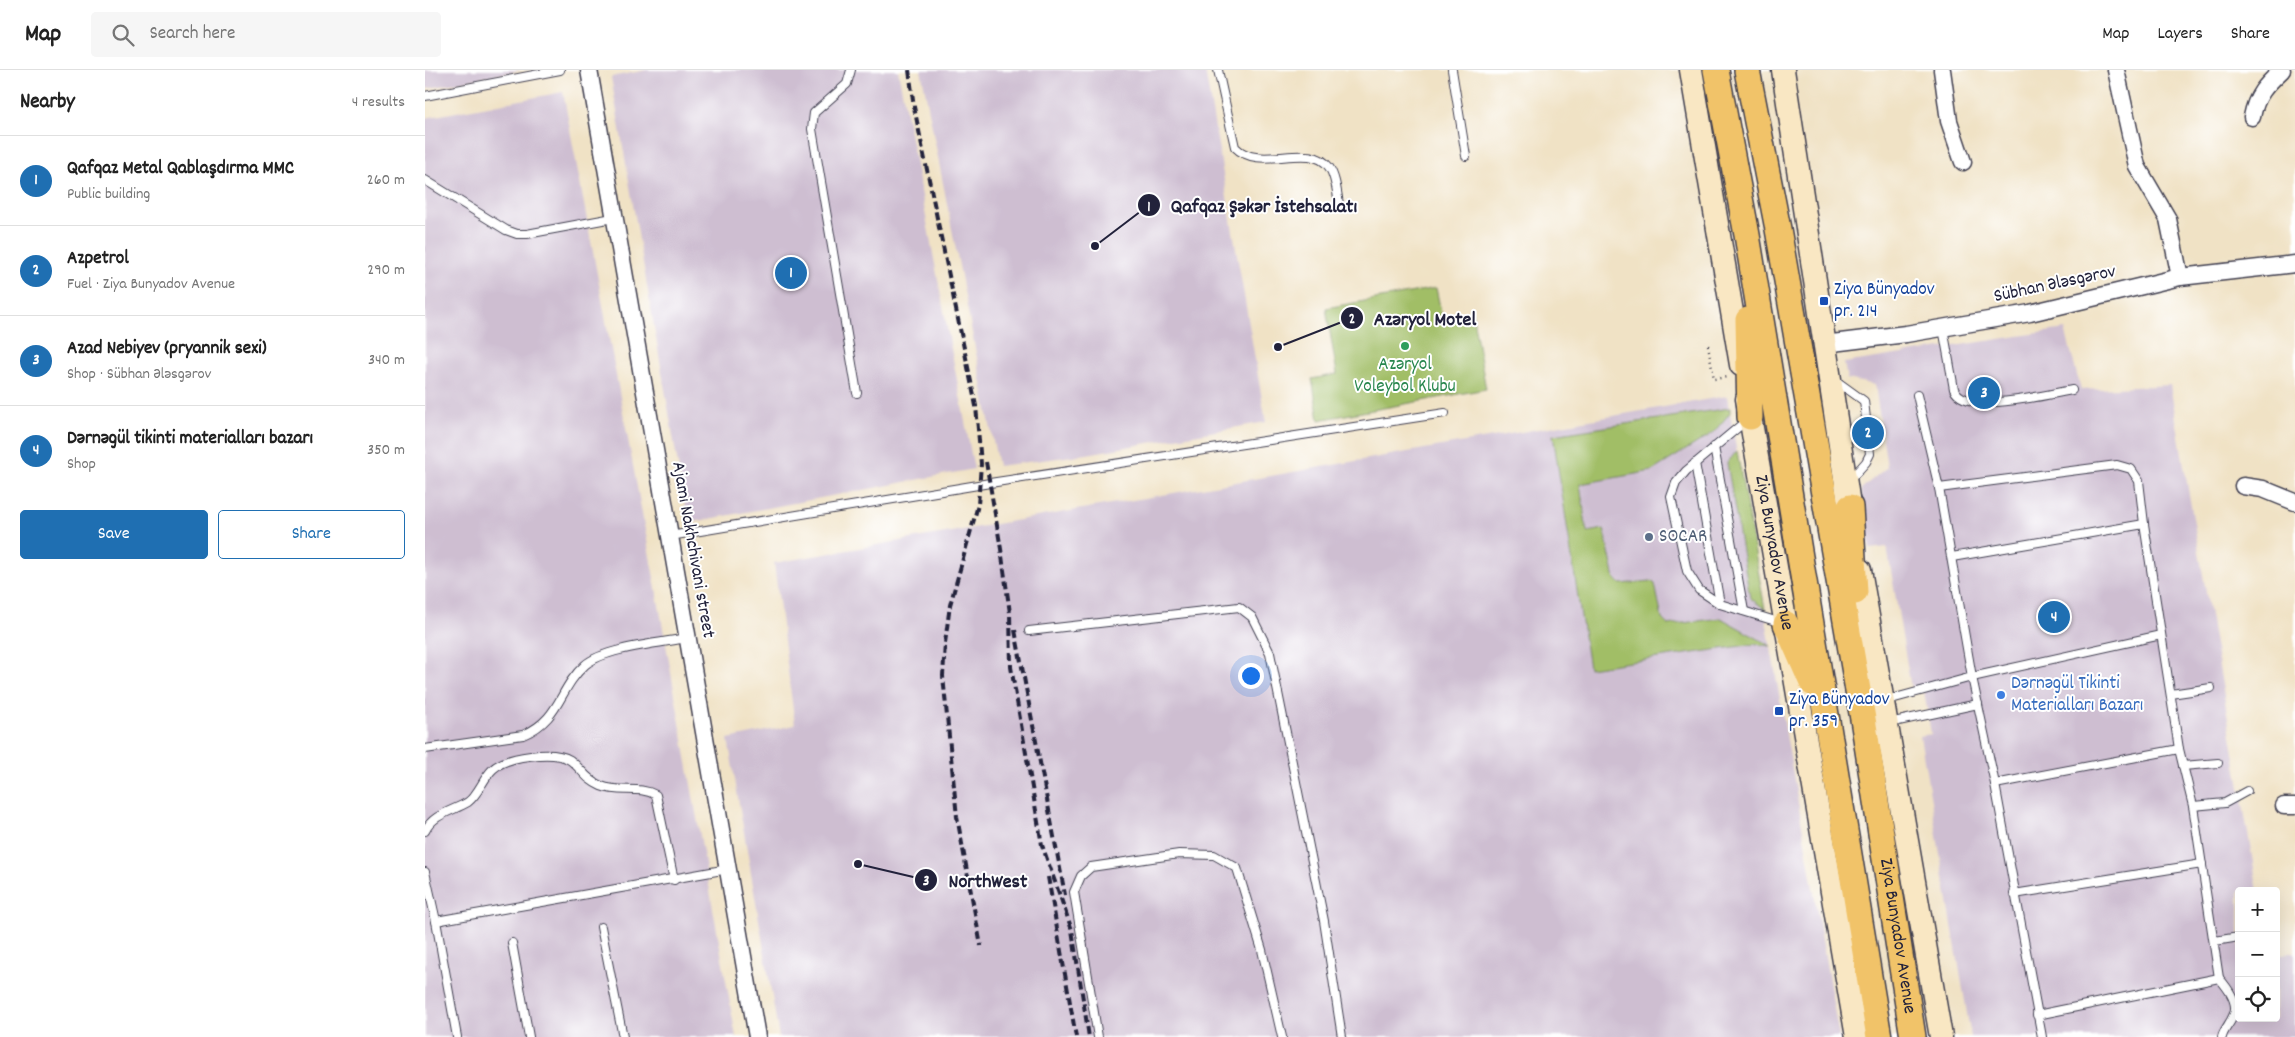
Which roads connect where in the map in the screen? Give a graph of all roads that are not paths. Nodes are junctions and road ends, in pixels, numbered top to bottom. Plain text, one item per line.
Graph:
1 (560, 70) edge
2 (589, 70) edge
3 (851, 70) edge
4 (1218, 70) edge
5 (1452, 70) edge
6 (1691, 70) edge
7 (1715, 70) edge
8 (1747, 70) edge
9 (1783, 70) edge
10 (1942, 70) edge
11 (2116, 70) edge
12 (2282, 70) edge
13 (425, 96) edge
14 (2252, 117) dead end
15 (1467, 156) dead end
16 (1963, 162) dead end
17 (425, 180) edge
18 (1339, 204) dead end
19 (613, 218) junction
20 (1778, 229) junction
21 (1747, 235) junction
22 (2295, 264) edge
23 (2181, 277) junction
24 (1943, 328) junction
25 (1824, 344) junction
26 (1829, 376) junction
27 (2072, 390) dead end
28 (857, 393) dead end
29 (1917, 395) dead end
30 (1445, 413) dead end
31 (1750, 417) junction
32 (1714, 447) junction
33 (1695, 463) junction
34 (2243, 486) dead end
35 (1939, 488) junction
36 (1848, 496) junction
37 (2295, 502) edge
38 (2144, 524) junction
39 (670, 536) junction
40 (1952, 557) junction
41 (1720, 604) junction
42 (1744, 611) junction
43 (1786, 624) junction
44 (1029, 631) dead end
45 (2161, 635) junction
46 (687, 638) junction
47 (1972, 677) junction
48 (2211, 688) dead end
49 (2171, 694) junction
50 (1978, 704) junction
51 (1877, 715) junction
52 (1828, 721) junction
53 (425, 749) edge
54 (2179, 749) junction
55 (2218, 763) dead end
56 (2183, 766) junction
57 (1995, 784) junction
58 (2247, 791) dead end
59 (2193, 806) junction
60 (425, 831) edge
61 (2202, 864) junction
62 (728, 869) junction
63 (425, 872) edge
64 (674, 880) junction
65 (2014, 894) junction
66 (436, 921) junction
67 (601, 927) dead end
68 (2235, 938) edge
69 (2215, 941) junction
70 (511, 943) dead end
71 (2219, 978) junction
72 (2037, 1015) junction
73 (457, 1037) edge
74 (529, 1037) edge
75 (623, 1037) edge
76 (757, 1037) edge
77 (1098, 1037) edge
78 (1282, 1037) edge
79 (1342, 1037) edge
80 (1857, 1037) edge
81 (1879, 1037) edge
82 (1913, 1037) edge
83 (1941, 1037) edge
84 (2042, 1037) edge
85 (2221, 1037) edge

1 - 13 lane
2 - 19 street, Ajami Nakhchivani street
3 - 28 lane
4 - 18 lane
5 - 15 lane
6 - 31 main road, Ziya Bunyadov Avenue
7 - 21 main road, Ziya Bunyadov Avenue
8 - 20 main road, Ziya Bunyadov Avenue
9 - 25 main road
10 - 16 street
11 - 23 street
12 - 14 street
17 - 19 lane
19 - 39 street, Ajami Nakhchivani street
20 - 25 main road
20 - 51 main road, Ziya Bunyadov Avenue
21 - 31 main road
21 - 52 main road, Ziya Bunyadov Avenue
22 - 23 street, Sübhan Ələsgərov
23 - 24 street, Sübhan Ələsgərov
24 - 25 street, Sübhan Ələsgərov
24 - 27 lane
25 - 26 main road
26 - 36 main road
26 - 36 lane
29 - 35 lane
30 - 39 lane
31 - 32 lane
31 - 43 main road, Ziya Bunyadov Avenue
32 - 33 lane
32 - 42 lane
33 - 41 lane
33 - 41 lane
34 - 37 street
35 - 38 lane
35 - 40 lane
36 - 51 main road
38 - 40 lane
38 - 45 lane
39 - 46 street, Ajami Nakhchivani street
40 - 47 lane
41 - 42 lane
42 - 43 lane
43 - 52 main road
43 - 80 main road, Ziya Bunyadov Avenue
44 - 79 lane
45 - 47 lane
45 - 49 lane
46 - 53 lane
46 - 62 street, Ajami Nakhchivani street
47 - 50 lane
47 - 51 lane
48 - 49 lane
49 - 54 lane
50 - 51 lane
50 - 57 lane
51 - 82 main road, Ziya Bunyadov Avenue
51 - 83 main road, Ziya Bunyadov Avenue
52 - 81 main road, Ziya Bunyadov Avenue
54 - 56 lane
54 - 57 lane
55 - 56 lane
56 - 59 lane
57 - 65 lane
58 - 59 lane
59 - 61 lane
60 - 64 lane
61 - 65 lane
61 - 69 lane
62 - 64 lane
62 - 76 street, Ajami Nakhchivani street
63 - 66 lane
64 - 66 lane
65 - 72 lane
66 - 73 lane
67 - 75 lane
68 - 69 lane
69 - 71 lane
70 - 74 lane
71 - 72 lane
71 - 85 lane
72 - 84 lane
77 - 78 lane

